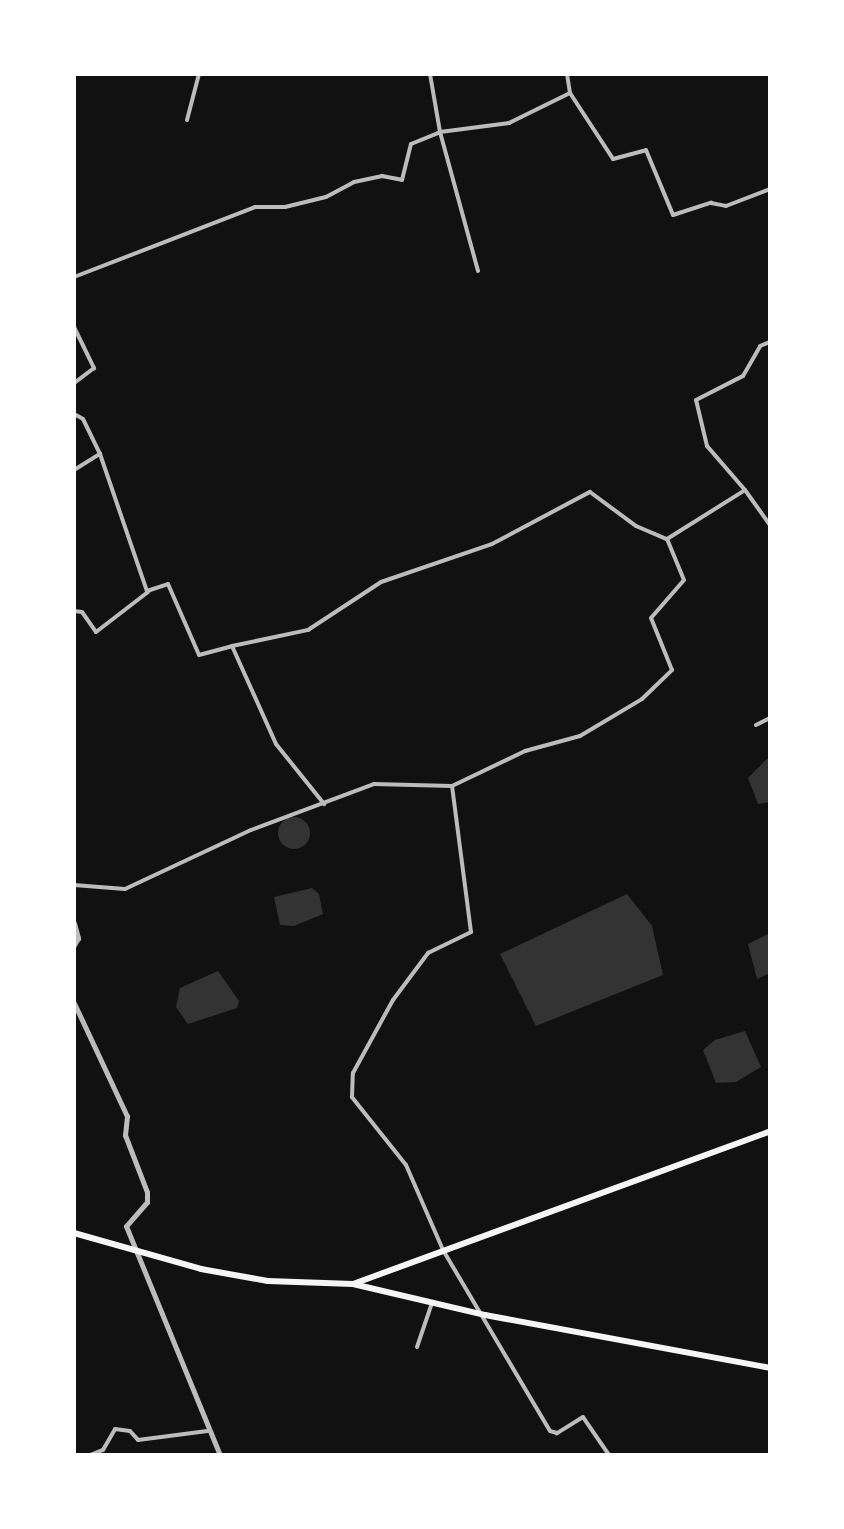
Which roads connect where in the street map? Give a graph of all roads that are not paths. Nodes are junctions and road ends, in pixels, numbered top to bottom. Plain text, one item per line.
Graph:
1 (199, 74) edge
2 (430, 74) edge
3 (567, 74) edge
4 (570, 93) junction
5 (187, 120) dead end
6 (440, 132) junction
7 (770, 189) edge
8 (478, 271) dead end
9 (74, 277) edge
10 (74, 327) edge
11 (770, 342) edge
12 (74, 383) edge
13 (74, 414) edge
14 (100, 454) junction
15 (74, 470) edge
16 (745, 490) junction
17 (770, 525) edge
18 (667, 539) junction
19 (148, 592) junction
20 (74, 611) edge
21 (232, 646) junction
22 (770, 718) edge
23 (756, 725) dead end
24 (452, 786) junction
25 (324, 804) junction
26 (74, 885) edge
27 (74, 923) edge
28 (74, 945) edge
29 (74, 1003) edge
30 (770, 1131) edge
31 (74, 1233) edge
32 (443, 1250) junction
33 (141, 1256) junction
34 (353, 1284) junction
35 (432, 1303) junction
36 (485, 1315) junction
37 (417, 1347) dead end
38 (770, 1368) edge
39 (207, 1431) junction
40 (90, 1455) edge
41 (220, 1455) edge
42 (609, 1455) edge

1 - 5 street
2 - 6 street
3 - 4 street
4 - 6 street
4 - 7 street
6 - 8 street
6 - 9 street
10 - 12 street
11 - 16 street
13 - 14 street
14 - 15 street
14 - 19 street
16 - 17 street
16 - 18 street
18 - 21 street
18 - 24 street
19 - 20 street
19 - 21 street
21 - 25 street
22 - 23 street
24 - 25 street
24 - 32 street
25 - 26 street
27 - 28 street
29 - 33 street
30 - 32 main road
31 - 33 main road
32 - 34 main road
32 - 36 street
33 - 34 main road
33 - 39 street
34 - 35 main road
35 - 36 main road
35 - 37 street
36 - 38 main road
36 - 42 street
39 - 40 street
39 - 41 street

